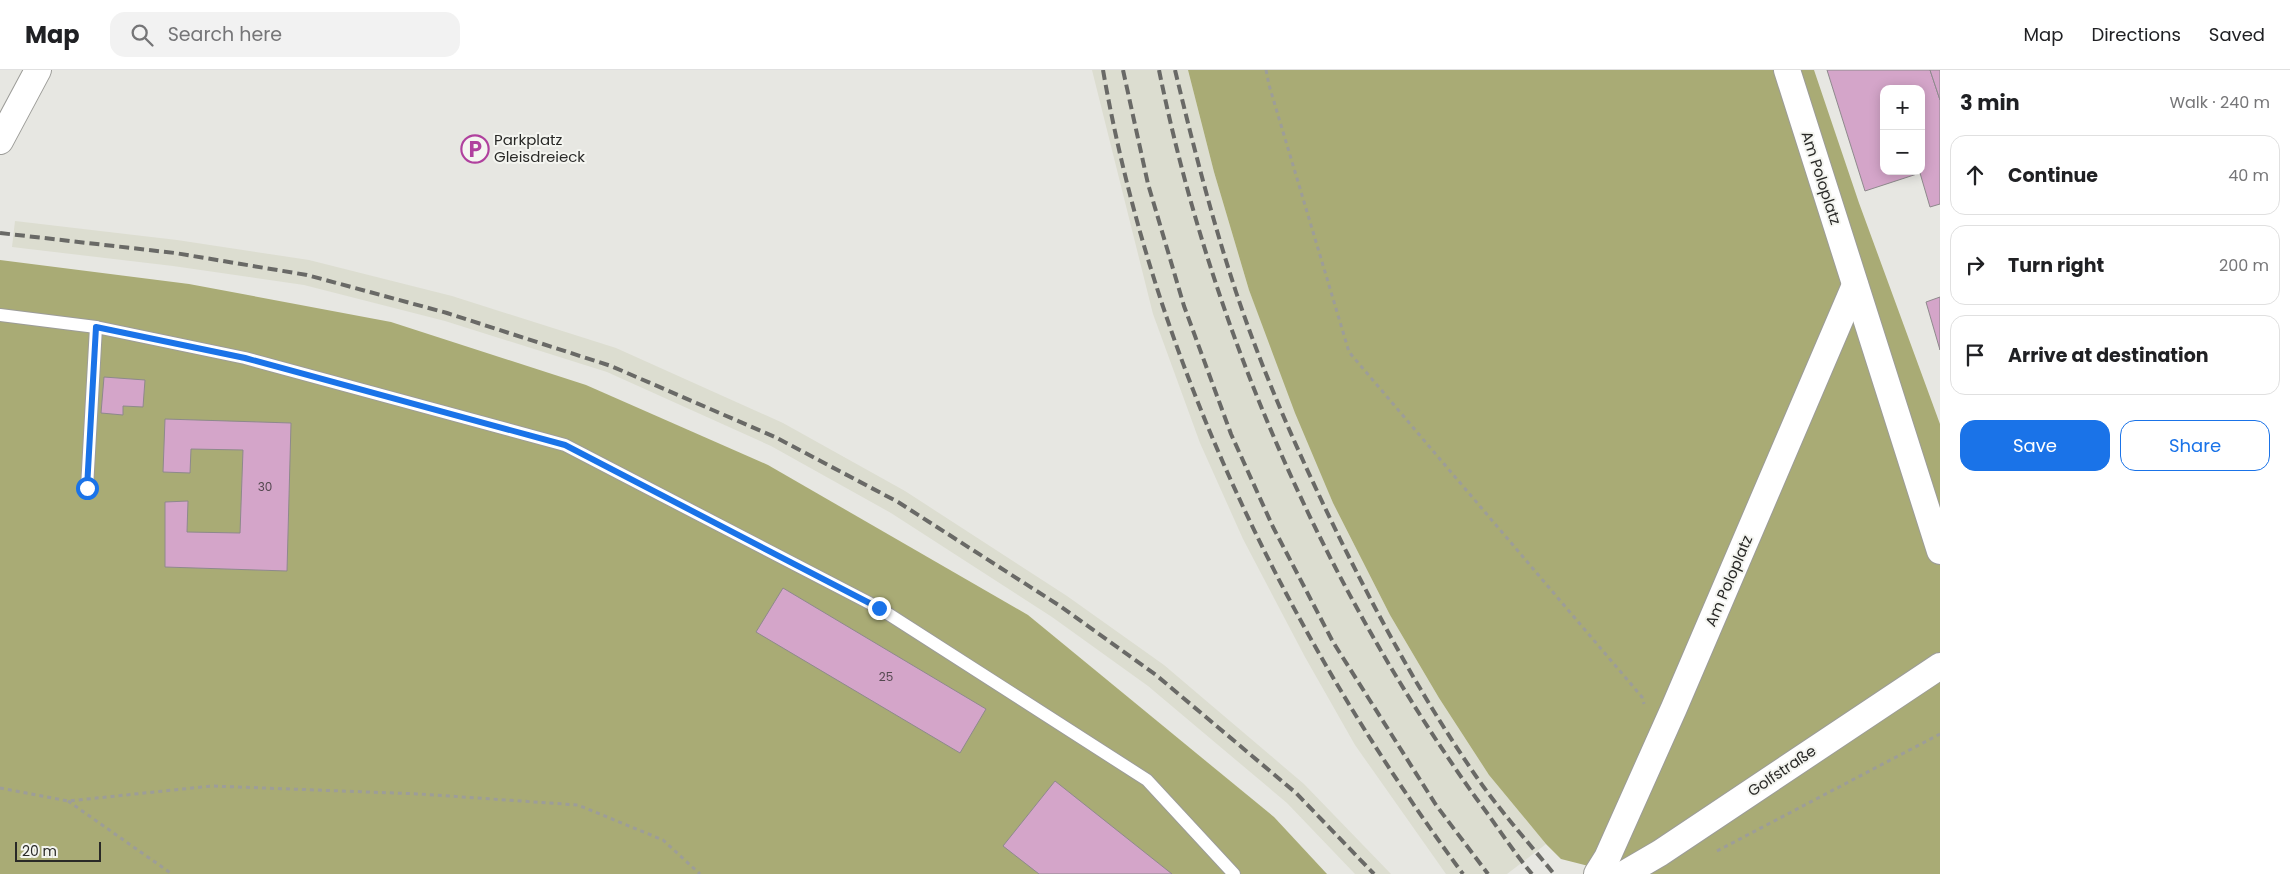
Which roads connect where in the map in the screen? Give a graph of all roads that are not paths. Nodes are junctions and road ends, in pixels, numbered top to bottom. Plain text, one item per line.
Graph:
1 (38, 70) edge
2 (1787, 70) edge
3 (0, 141) edge
4 (1855, 285) junction
5 (0, 315) edge
6 (96, 327) junction
7 (87, 488) dead end
8 (1940, 551) edge
9 (1940, 666) edge
10 (1234, 874) edge
11 (1598, 874) edge
12 (1624, 874) edge

1 - 3 street
2 - 4 street, Am Poloplatz
4 - 8 street, Am Poloplatz
4 - 11 street, Am Poloplatz
5 - 6 lane
6 - 7 lane
6 - 10 lane
9 - 12 street, Golfstraße

